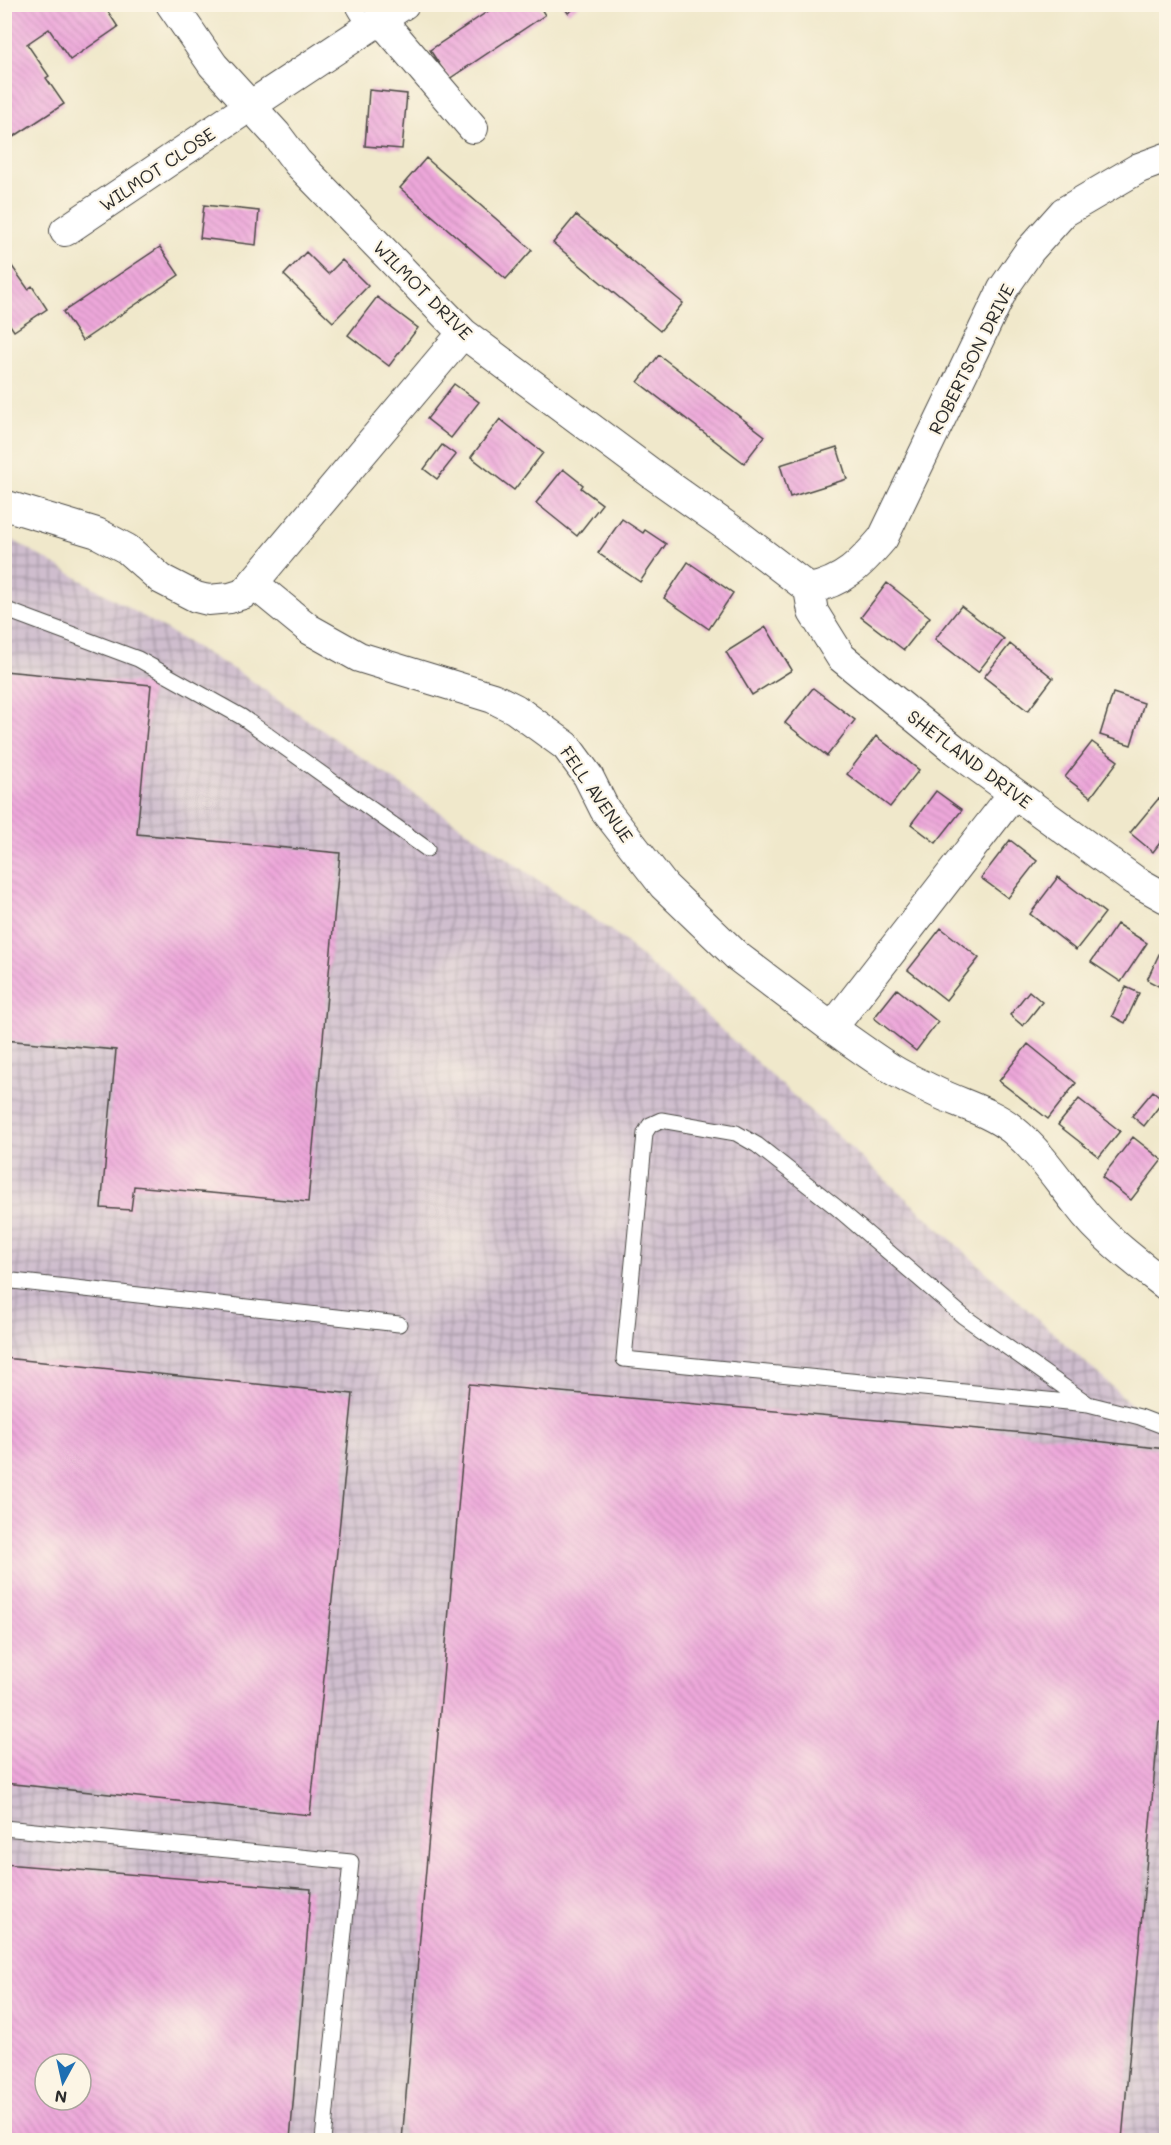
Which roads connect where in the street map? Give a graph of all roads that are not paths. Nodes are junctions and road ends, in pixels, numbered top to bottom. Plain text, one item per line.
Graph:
1 (171, 4) edge
2 (376, 14) edge
3 (250, 106) junction
4 (474, 128) dead end
5 (1167, 159) edge
6 (65, 231) dead end
7 (463, 333) junction
8 (4, 505) edge
9 (254, 583) junction
10 (809, 589) junction
11 (4, 609) edge
12 (1014, 793) junction
13 (427, 849) dead end
14 (1167, 898) edge
15 (832, 1028) junction
16 (4, 1280) edge
17 (1167, 1285) edge
18 (399, 1324) dead end
19 (1088, 1404) junction
20 (1167, 1427) edge
21 (4, 1828) edge
22 (323, 2140) edge

1 - 3 street, WILMOT DRIVE
2 - 3 street, WILMOT CLOSE
2 - 4 street
3 - 6 street, WILMOT CLOSE
3 - 7 street, WILMOT DRIVE
5 - 10 street, ROBERTSON DRIVE
7 - 9 street
7 - 10 street, WILMOT DRIVE
8 - 9 street
9 - 15 street, FELL AVENUE
10 - 12 street, SHETLAND DRIVE
11 - 13 lane
12 - 14 street, SHETLAND DRIVE
12 - 15 street
15 - 17 street
16 - 18 lane
19 - 19 lane
19 - 20 lane
21 - 22 lane

